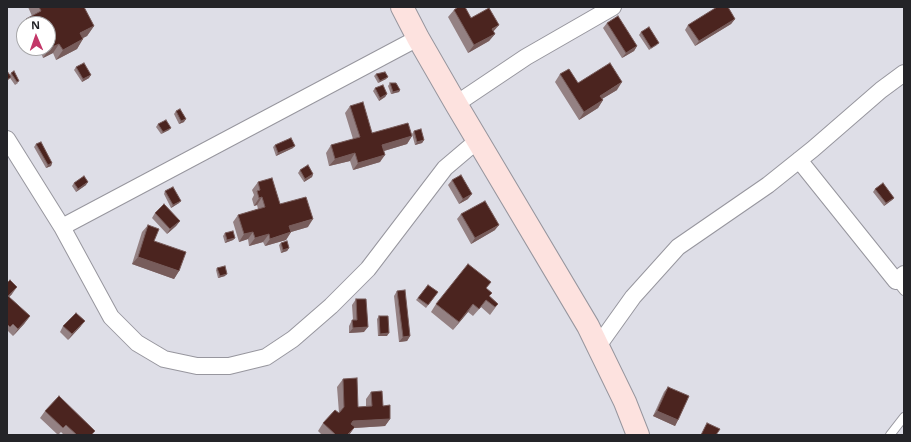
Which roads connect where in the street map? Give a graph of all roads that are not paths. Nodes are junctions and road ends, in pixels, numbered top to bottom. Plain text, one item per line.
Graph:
1 (402, 7) edge
2 (613, 7) edge
3 (418, 38) junction
4 (904, 73) edge
5 (456, 104) junction
6 (7, 138) edge
7 (478, 140) junction
8 (799, 160) junction
9 (62, 227) junction
10 (901, 282) edge
11 (598, 346) junction
12 (904, 417) edge
13 (638, 435) edge
14 (890, 435) edge

1 - 3 street
2 - 5 street
3 - 5 street
3 - 9 street
4 - 8 street
5 - 7 street
6 - 9 street
7 - 9 street
7 - 11 street
8 - 10 street
8 - 11 street
11 - 13 street
12 - 14 lane

